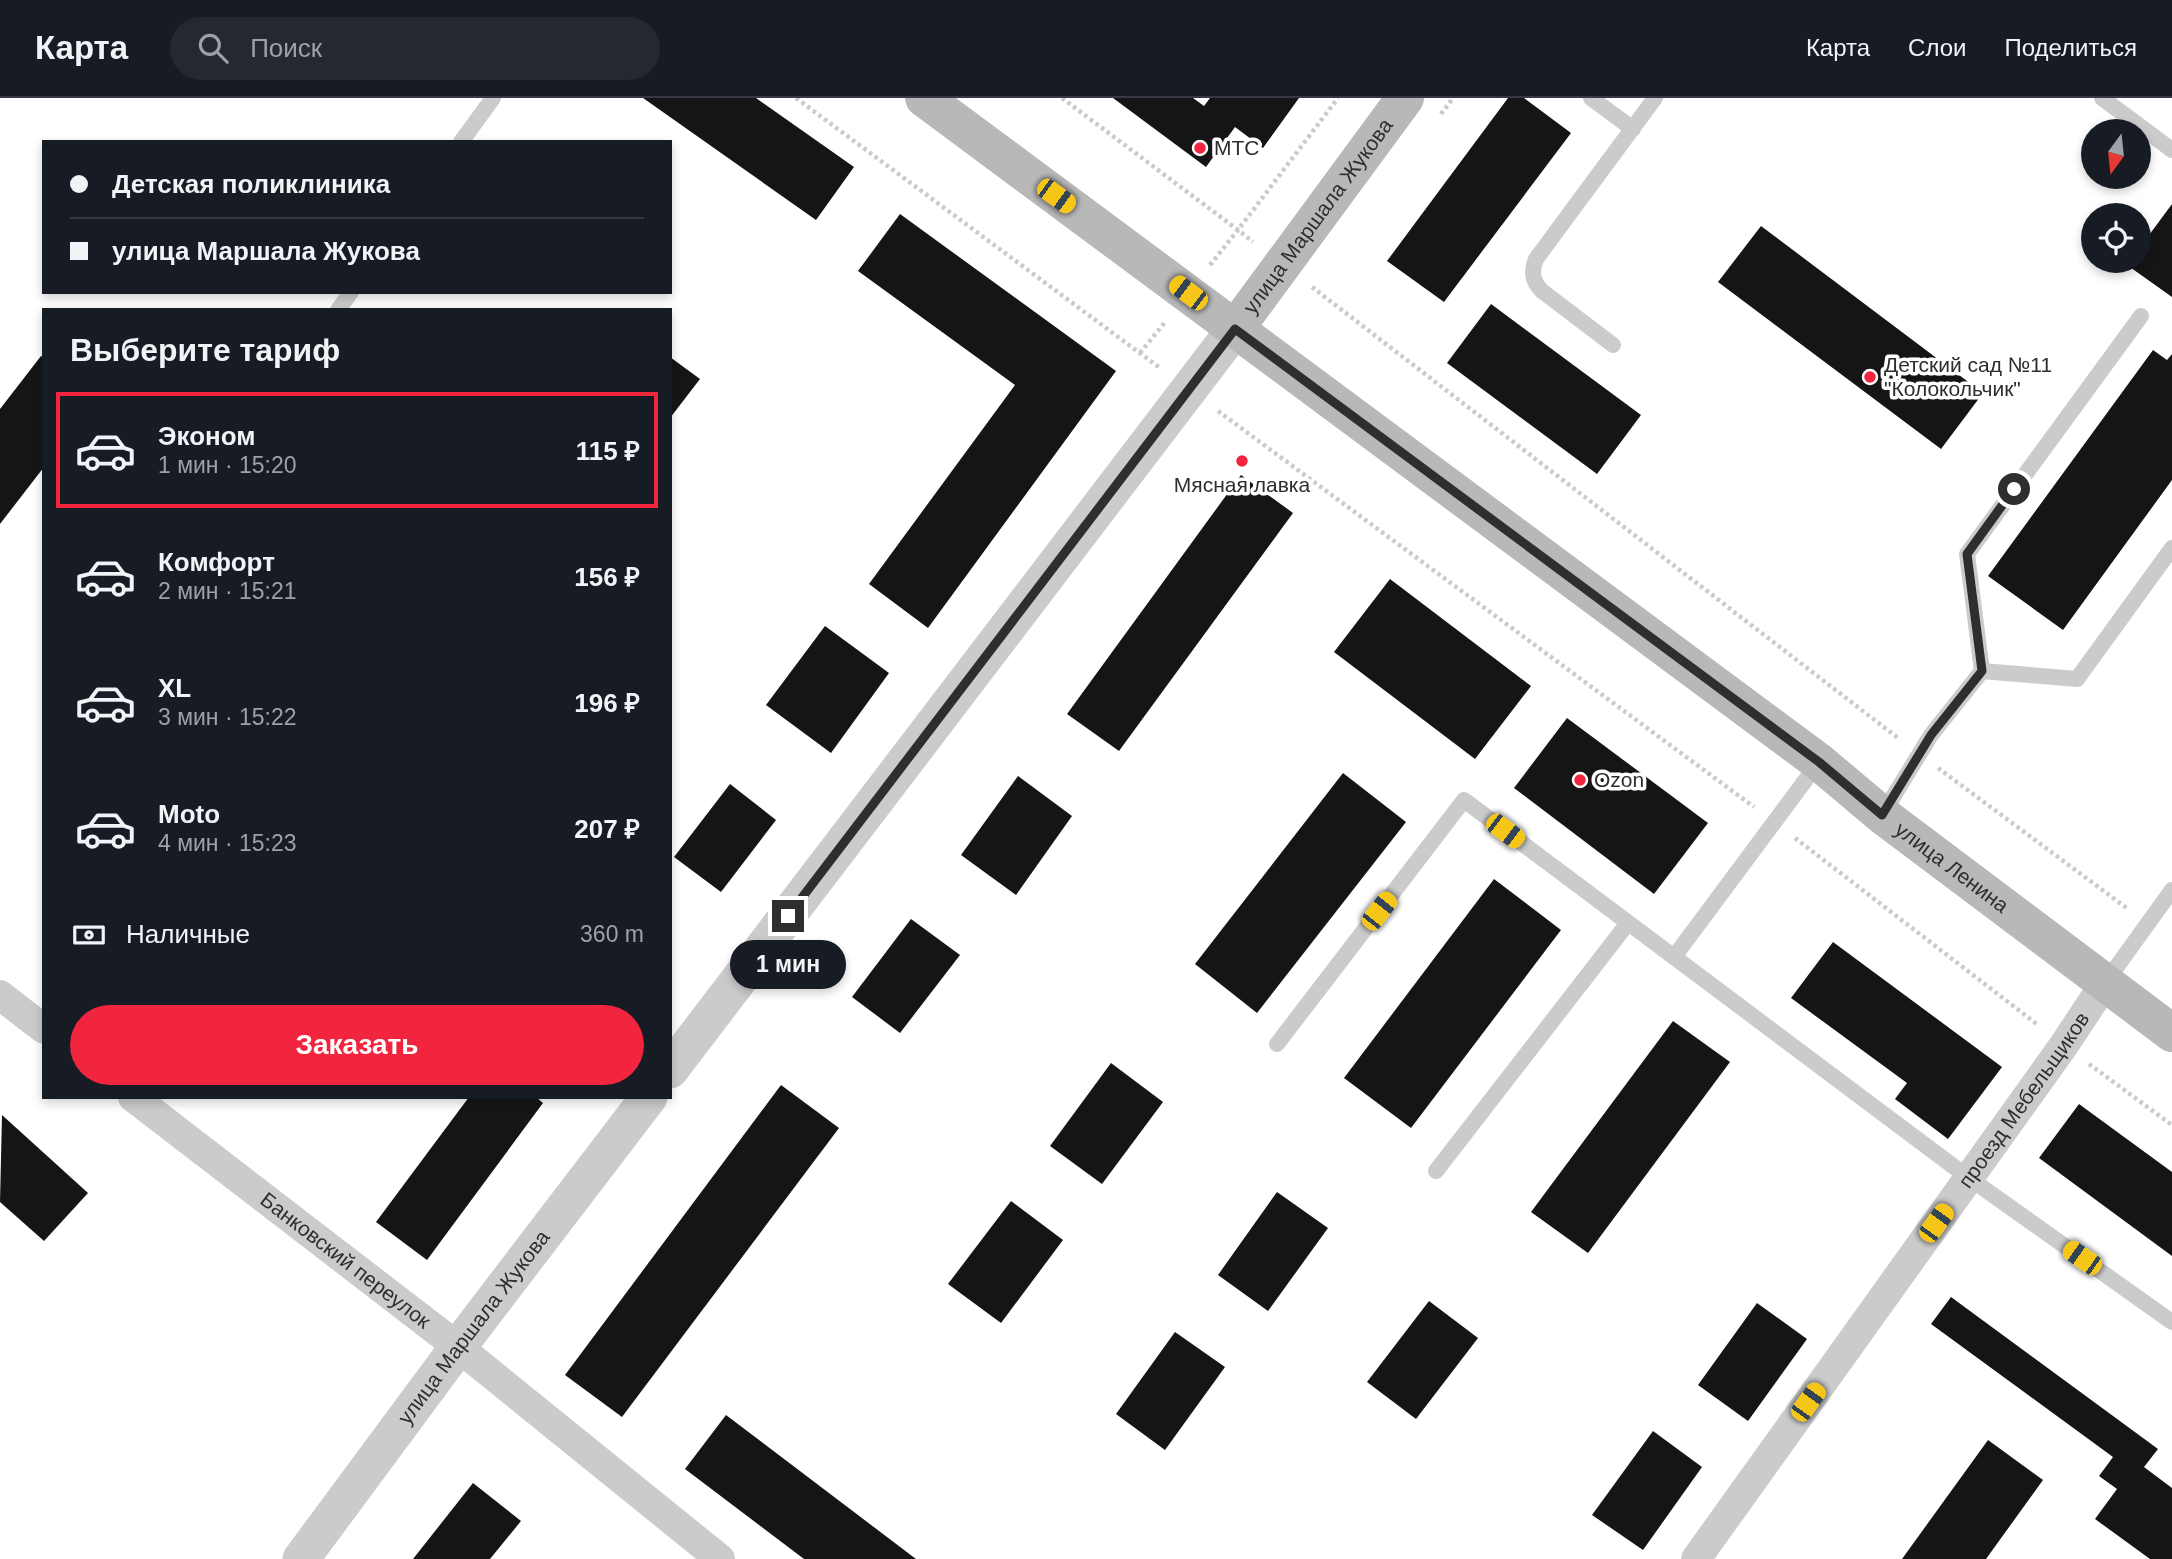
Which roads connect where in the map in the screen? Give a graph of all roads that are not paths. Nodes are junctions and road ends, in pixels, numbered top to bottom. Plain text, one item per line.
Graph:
1 (494, 98) edge
2 (923, 98) edge
3 (1405, 98) edge
4 (1591, 98) edge
5 (1656, 98) edge
6 (2102, 98) edge
7 (1633, 129) junction
8 (462, 140) edge
9 (2172, 150) edge
10 (2141, 316) dead end
11 (1235, 329) junction
12 (1613, 345) dead end
13 (2172, 548) edge
14 (1982, 671) junction
15 (1819, 762) junction
16 (1882, 815) junction
17 (2172, 890) edge
18 (1628, 923) junction
19 (1674, 957) junction
20 (2105, 983) junction
21 (0, 995) edge
22 (42, 1027) edge
23 (2172, 1033) edge
24 (1277, 1044) dead end
25 (672, 1067) edge
26 (136, 1099) edge
27 (647, 1099) edge
28 (1437, 1171) dead end
29 (1969, 1178) junction
30 (2172, 1322) edge
31 (458, 1347) junction
32 (301, 1559) edge
33 (720, 1559) edge
34 (1696, 1559) edge

1 - 8 lane
2 - 11 main road, улица Ленина
3 - 11 main road, улица Маршала Жукова
4 - 7 lane
5 - 7 lane
6 - 9 lane
7 - 12 lane
10 - 14 lane
11 - 15 main road, улица Ленина
11 - 25 street, улица Маршала Жукова
13 - 14 lane
14 - 16 lane
15 - 16 main road, улица Ленина
15 - 19 lane
16 - 20 main road, улица Ленина
17 - 20 lane
18 - 19 lane
18 - 24 lane
18 - 28 lane
19 - 29 lane
20 - 23 main road, улица Ленина
20 - 29 street, проезд Мебельщиков
21 - 22 street
26 - 31 street, Банковский переулок
27 - 31 street, улица Маршала Жукова
29 - 30 lane
29 - 34 street, проезд Мебельщиков
31 - 32 street, улица Маршала Жукова
31 - 33 street, Банковский переулок

